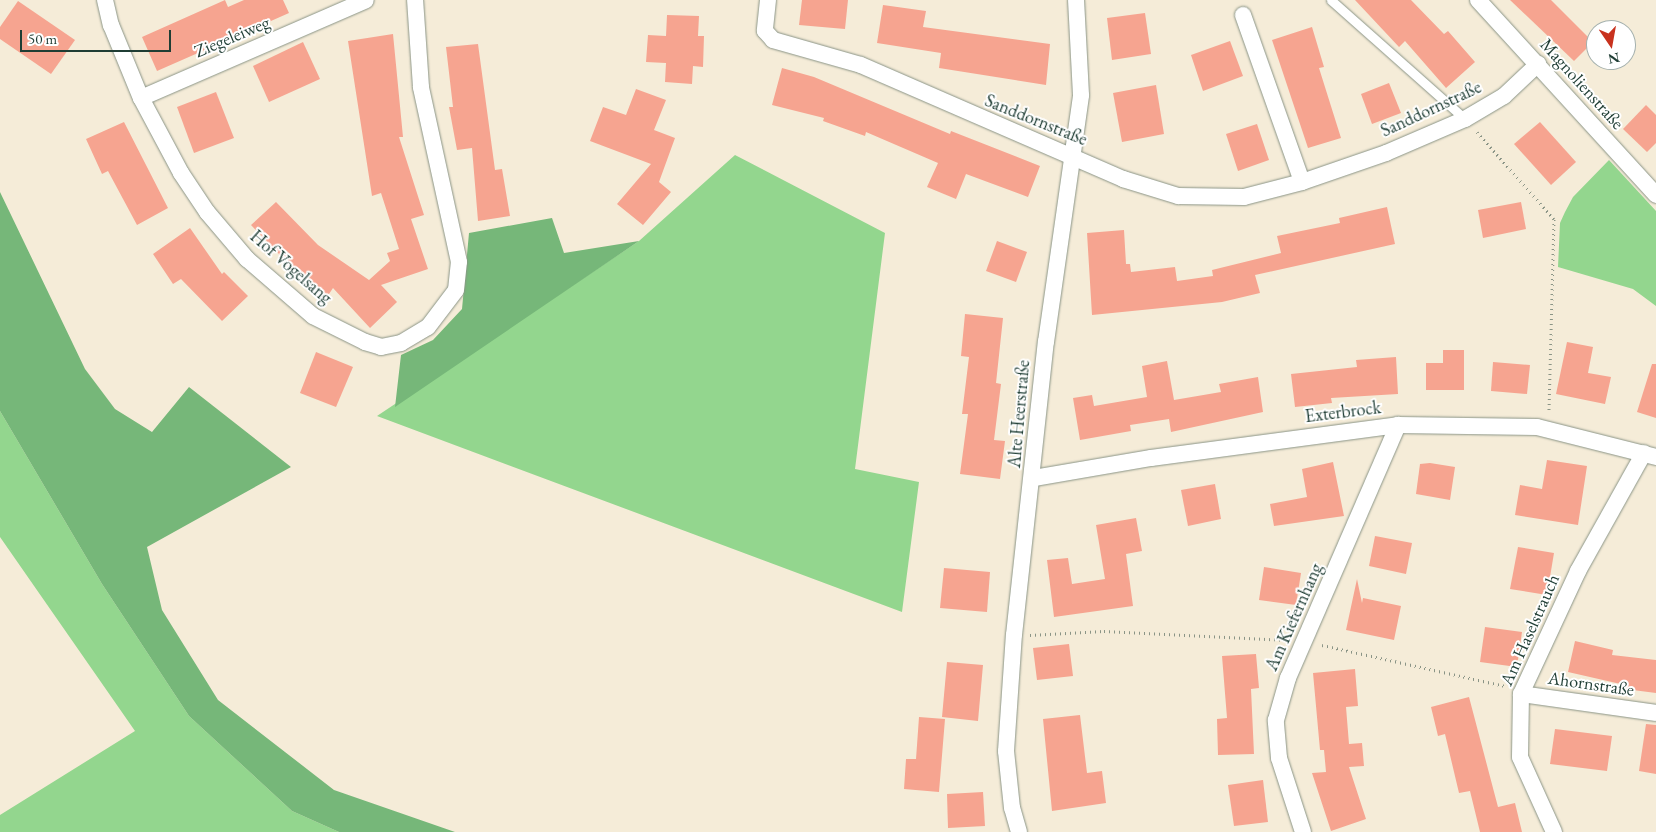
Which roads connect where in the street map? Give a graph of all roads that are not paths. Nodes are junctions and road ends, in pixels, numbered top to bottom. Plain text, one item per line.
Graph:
1 (105, 0) edge
2 (366, 0) edge
3 (416, 0) edge
4 (768, 0) edge
5 (1076, 0) edge
6 (1331, 0) edge
7 (1478, 0) edge
8 (1242, 15) dead end
9 (1538, 64) junction
10 (141, 98) junction
11 (1465, 119) junction
12 (1074, 157) junction
13 (1302, 182) junction
14 (1656, 195) edge
15 (1398, 425) junction
16 (1650, 455) edge
17 (1034, 478) junction
18 (1520, 694) junction
19 (1656, 713) edge
20 (1018, 832) edge
21 (1303, 832) edge
22 (1554, 832) edge

1 - 10 street, Hof Vogelsang
2 - 10 street, Ziegeleiweg
3 - 10 street, Hof Vogelsang
4 - 12 street, Sanddornstraße
5 - 12 street, Alte Heerstraße
6 - 11 lane
7 - 9 street, Magnolienstraße
8 - 13 street
9 - 11 street, Sanddornstraße
9 - 14 street, Magnolienstraße
11 - 13 street, Sanddornstraße
12 - 13 street, Sanddornstraße
12 - 17 street, Alte Heerstraße
15 - 16 street, Exterbrock
15 - 17 street, Exterbrock
15 - 21 street, Am Kiefernhang
16 - 18 street, Am Haselstrauch
17 - 20 street, Alte Heerstraße
18 - 19 street, Ahornstraße
18 - 22 street, Am Haselstrauch

